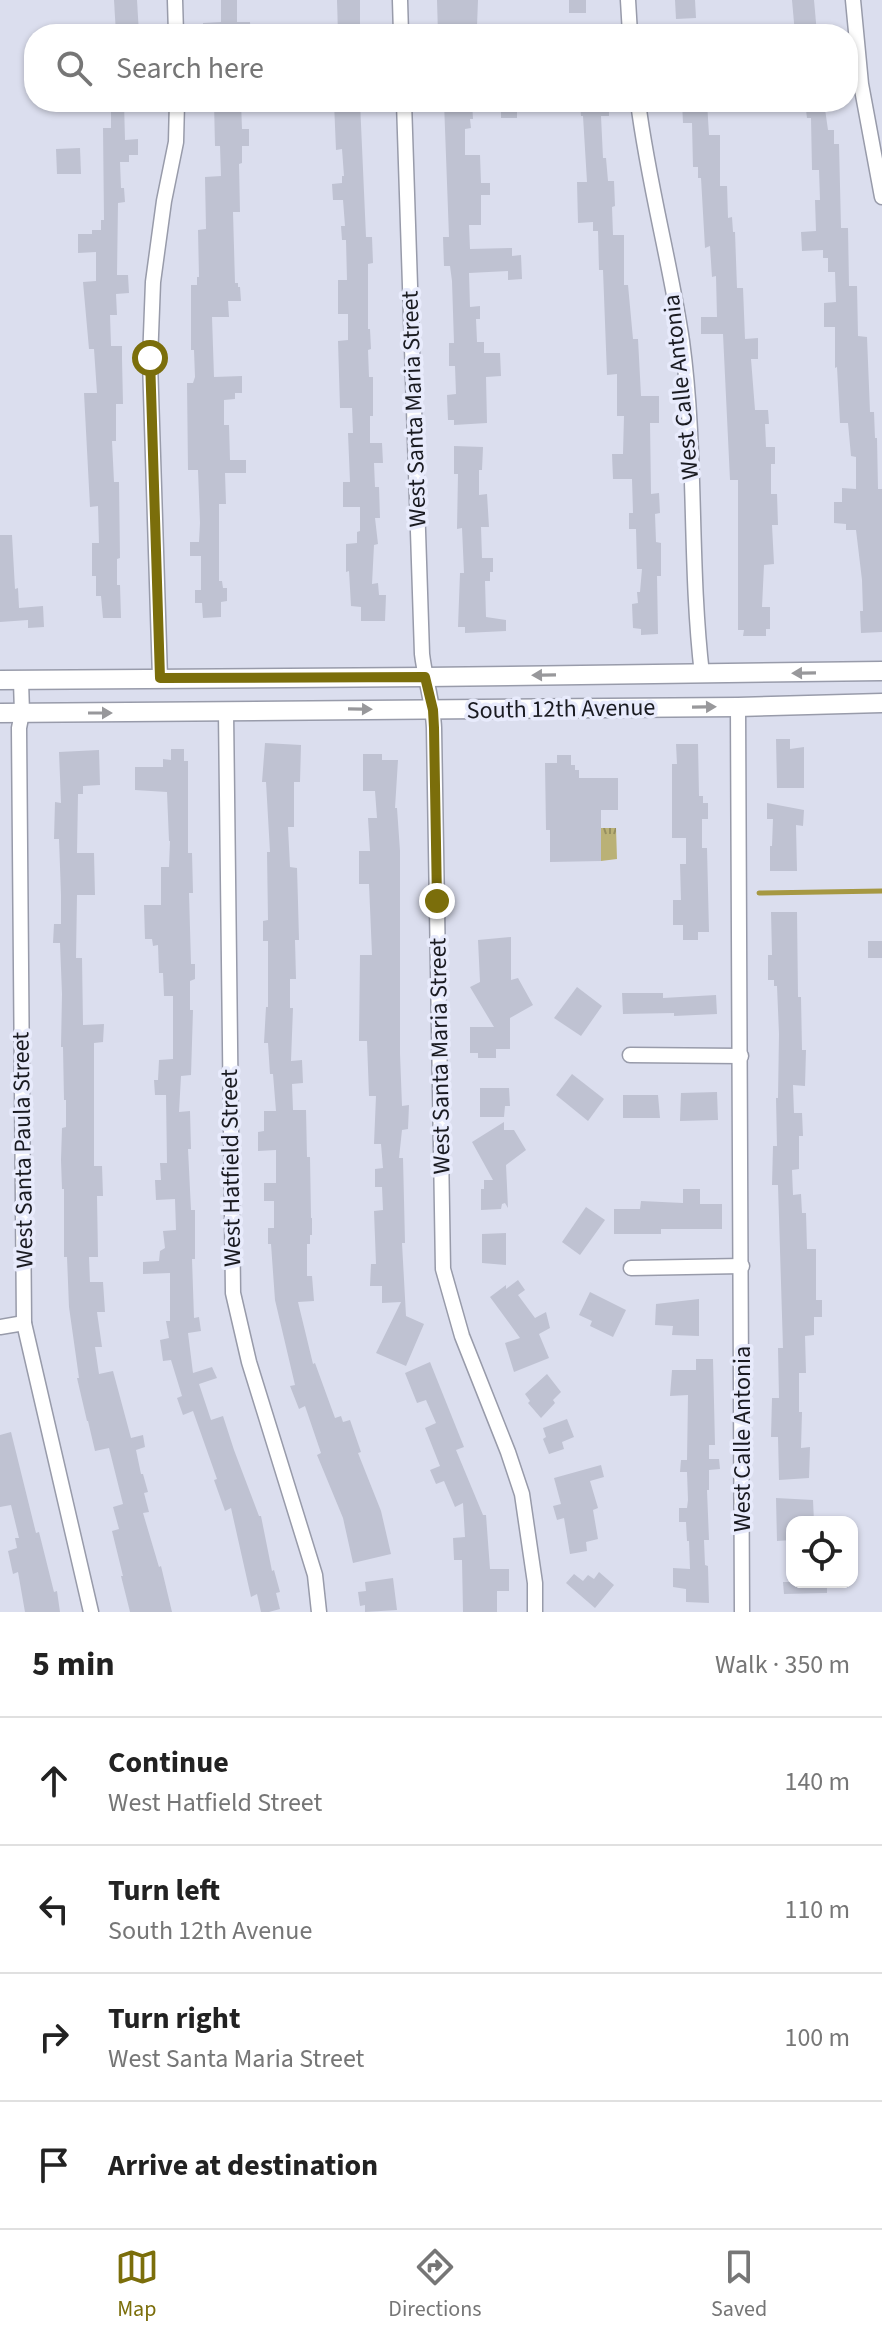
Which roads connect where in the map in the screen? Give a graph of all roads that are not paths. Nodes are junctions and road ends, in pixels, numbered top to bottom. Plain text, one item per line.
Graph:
1 (175, 0) edge
2 (400, 0) edge
3 (628, 0) edge
4 (853, 0) edge
5 (176, 24) edge
6 (401, 24) edge
7 (629, 24) edge
8 (855, 24) edge
9 (858, 52) edge
10 (177, 112) edge
11 (404, 112) edge
12 (639, 112) edge
13 (882, 197) edge
14 (882, 671) edge
15 (702, 674) junction
16 (425, 677) junction
17 (160, 678) junction
18 (0, 680) edge
19 (21, 681) junction
20 (882, 703) edge
21 (738, 707) junction
22 (433, 710) junction
23 (226, 712) junction
24 (0, 713) edge
25 (22, 713) junction
26 (630, 1055) dead end
27 (741, 1056) junction
28 (742, 1266) junction
29 (631, 1268) dead end
30 (24, 1323) junction
31 (0, 1327) edge
32 (91, 1612) edge
33 (319, 1612) edge
34 (535, 1612) edge
35 (742, 1612) edge

1 - 5 street
2 - 6 street
3 - 7 street
4 - 8 street
9 - 13 street
10 - 17 street
11 - 16 street, West Santa Maria Street
12 - 15 street, West Calle Antonia
14 -> 15 main road, South 12th Avenue
15 -> 16 main road, South 12th Avenue
16 - 17 main road, South 12th Avenue
16 - 22 street, West Santa Maria Street
17 - 19 main road, South 12th Avenue
18 - 19 main road, South 12th Avenue
19 - 25 street, West Santa Paula Street
20 - 21 main road, South 12th Avenue
22 -> 21 main road, South 12th Avenue
21 - 27 street, West Calle Antonia
23 -> 22 main road, South 12th Avenue
22 - 34 street, West Santa Maria Street
25 -> 23 main road, South 12th Avenue
23 - 33 street, West Hatfield Street
24 - 25 main road, South 12th Avenue
25 - 30 street, West Santa Paula Street
26 - 27 street
27 - 28 street, West Calle Antonia
28 - 29 street
28 - 35 street, West Calle Antonia
30 - 31 street
30 - 32 street, West Santa Paula Street

